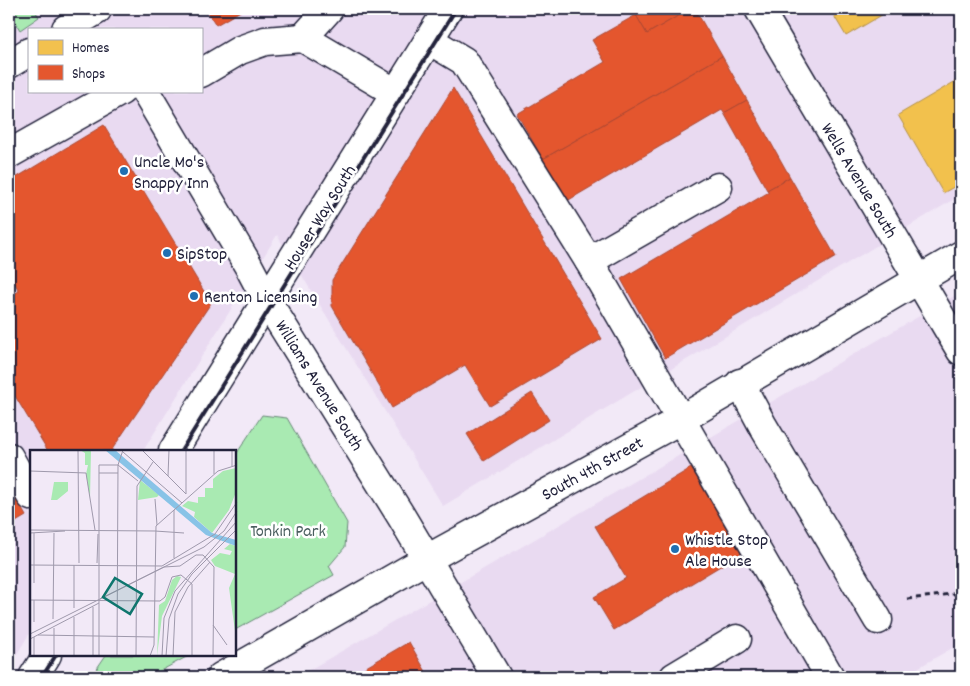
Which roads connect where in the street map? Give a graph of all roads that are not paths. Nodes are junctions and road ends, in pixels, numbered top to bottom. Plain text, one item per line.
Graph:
1 (329, 9) edge
2 (448, 9) edge
3 (759, 9) edge
4 (100, 16) edge
5 (69, 28) edge
6 (304, 38) junction
7 (429, 40) junction
8 (28, 53) edge
9 (9, 64) edge
10 (202, 72) edge
11 (119, 92) edge
12 (396, 93) junction
13 (155, 95) edge
14 (9, 154) edge
15 (718, 187) dead end
16 (961, 255) edge
17 (589, 261) junction
18 (919, 281) junction
19 (267, 301) junction
20 (961, 351) edge
21 (740, 383) junction
22 (680, 420) junction
23 (174, 450) edge
24 (9, 457) edge
25 (30, 494) edge
26 (427, 559) junction
27 (873, 612) road end
28 (737, 640) dead end
29 (45, 656) edge
30 (33, 677) edge
31 (221, 677) edge
32 (497, 677) edge
33 (674, 677) edge
34 (830, 677) edge

1 - 6 street
2 - 7 street, Houser Way South
3 - 18 street, Wells Avenue South
4 - 5 street
6 - 10 street
6 - 12 street
7 - 12 street, Houser Way South
7 - 17 street
8 - 9 street
11 - 14 street
12 - 19 street, Houser Way South
13 - 19 street, Williams Avenue South
15 - 17 street
16 - 18 street, South 4th Street
17 - 22 street
18 - 20 street, Wells Avenue South
18 - 21 street, South 4th Street
19 - 23 street, Houser Way South
19 - 26 street, Williams Avenue South
21 - 22 street, South 4th Street
21 - 27 street
22 - 26 street, South 4th Street
22 - 34 street
24 - 25 street
26 - 31 street, South 4th Street
26 - 32 street, Williams Avenue South
28 - 33 street
29 - 30 street

